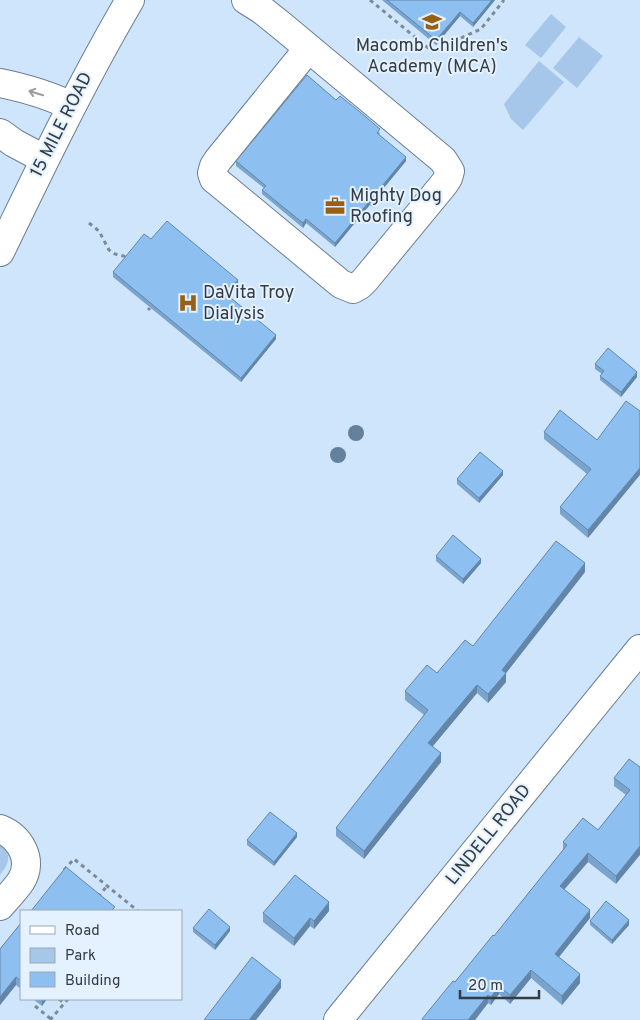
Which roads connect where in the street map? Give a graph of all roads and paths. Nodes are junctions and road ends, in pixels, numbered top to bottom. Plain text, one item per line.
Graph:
1 (130, 0) edge
2 (246, 0) edge
3 (370, 0) edge
4 (504, 0) edge
5 (308, 49) junction
6 (0, 83) edge
7 (71, 106) junction
8 (0, 133) edge
9 (44, 159) junction
10 (371, 204) edge
11 (375, 208) dead end
12 (89, 223) dead end
13 (0, 252) edge
14 (129, 258) edge
15 (640, 649) edge
16 (0, 828) edge
17 (64, 871) edge
18 (107, 886) junction
19 (96, 900) edge
20 (0, 906) edge
21 (137, 910) edge
22 (60, 1000) edge
23 (67, 1000) edge
24 (64, 1003) junction
25 (35, 1006) dead end
26 (51, 1020) edge
27 (338, 1020) edge

1 - 7 street, 15 MILE ROAD
2 - 5 street
3 - 4 path
5 - 5 street
7 -> 6 street
7 - 9 street, 15 MILE ROAD
8 - 9 street
9 - 13 street, 15 MILE ROAD
10 - 11 path
12 - 14 path
15 - 27 street, LINDELL ROAD
16 - 20 street
17 - 18 path
18 - 19 path
18 - 21 path
22 - 24 path
23 - 24 path
24 - 26 path
25 - 26 path

